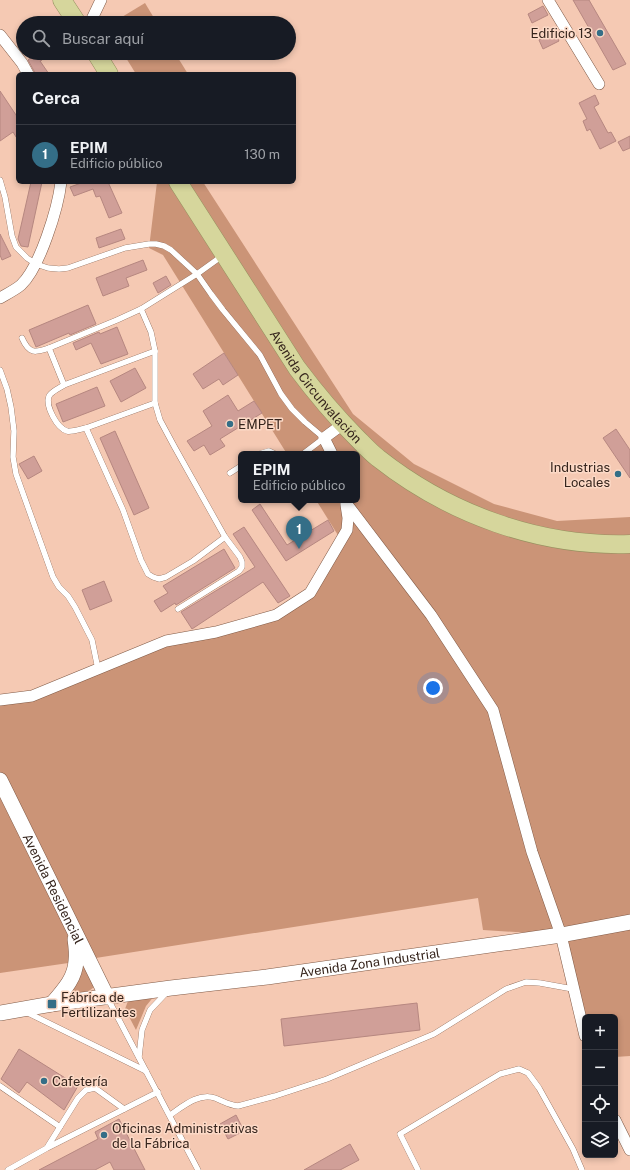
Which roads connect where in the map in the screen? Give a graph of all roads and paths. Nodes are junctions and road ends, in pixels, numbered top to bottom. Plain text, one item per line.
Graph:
1 (62, 0) edge
2 (100, 0) edge
3 (548, 0) edge
4 (72, 16) edge
5 (93, 16) edge
6 (0, 35) edge
7 (16, 55) edge
8 (20, 60) edge
9 (100, 60) edge
10 (27, 72) edge
11 (108, 72) edge
12 (599, 84) dead end
13 (0, 180) edge
14 (61, 184) edge
15 (179, 184) edge
16 (224, 255) junction
17 (36, 264) junction
18 (197, 274) junction
19 (0, 298) edge
20 (141, 309) junction
21 (22, 338) dead end
22 (49, 348) junction
23 (155, 351) junction
24 (0, 370) edge
25 (64, 385) junction
26 (155, 403) junction
27 (343, 424) junction
28 (86, 428) junction
29 (324, 438) junction
30 (307, 451) edge
31 (330, 451) edge
32 (238, 468) edge
33 (230, 473) dead end
34 (345, 503) edge
35 (346, 503) edge
36 (347, 530) junction
37 (225, 536) junction
38 (371, 536) junction
39 (630, 544) edge
40 (178, 609) dead end
41 (98, 669) junction
42 (0, 700) edge
43 (0, 780) edge
44 (630, 922) edge
45 (75, 932) junction
46 (561, 934) junction
47 (171, 988) junction
48 (573, 989) junction
49 (107, 997) junction
50 (52, 1004) junction
51 (22, 1010) junction
52 (0, 1013) edge
53 (582, 1024) edge
54 (139, 1058) junction
55 (146, 1071) junction
56 (0, 1086) edge
57 (158, 1092) junction
58 (124, 1109) junction
59 (170, 1115) junction
60 (616, 1122) edge
61 (60, 1127) junction
62 (47, 1148) junction
63 (630, 1150) edge
64 (416, 1168) edge
65 (8, 1170) edge
66 (198, 1170) edge
67 (582, 1170) edge

1 - 4 highway
2 - 5 street
3 - 12 street
6 - 7 street
8 - 10 street
9 - 11 highway
13 - 17 lane
14 - 17 street
15 - 16 highway, Avenida Circunvalación
16 - 18 lane
16 - 27 highway, Avenida Circunvalación
17 - 18 lane
17 - 19 street
18 - 20 lane
18 - 29 lane
20 - 22 lane
20 - 23 lane
21 - 22 lane
22 - 25 lane
23 - 25 lane
23 - 26 lane
24 - 41 lane
25 - 28 lane
26 - 28 lane
26 - 37 lane
27 - 29 street
27 - 39 highway, Avenida Circunvalación
28 - 37 lane
29 - 30 lane
29 - 31 street
32 - 33 lane
34 - 36 street
35 - 38 street
36 - 38 street
36 - 41 street
37 - 40 lane
38 - 46 street
41 - 42 street
43 - 45 main road, Avenida Residencial
44 - 46 main road, Avenida Zona Industrial
45 - 49 main road, Avenida Residencial
45 - 50 main road
46 - 47 main road, Avenida Zona Industrial
46 - 48 street
47 - 49 main road, Avenida Zona Industrial
47 - 54 lane
48 - 53 street
48 - 59 lane
49 - 50 main road, Avenida Zona Industrial
49 - 54 lane
50 - 51 main road, Avenida Zona Industrial
51 - 52 main road, Avenida Zona Industrial
51 - 55 lane
54 - 55 lane
55 - 57 lane
56 - 61 lane
57 - 58 lane
57 - 59 lane
58 - 61 lane
58 - 62 lane
59 - 66 lane
60 - 63 street
61 - 62 lane
62 - 65 lane
64 - 67 lane

